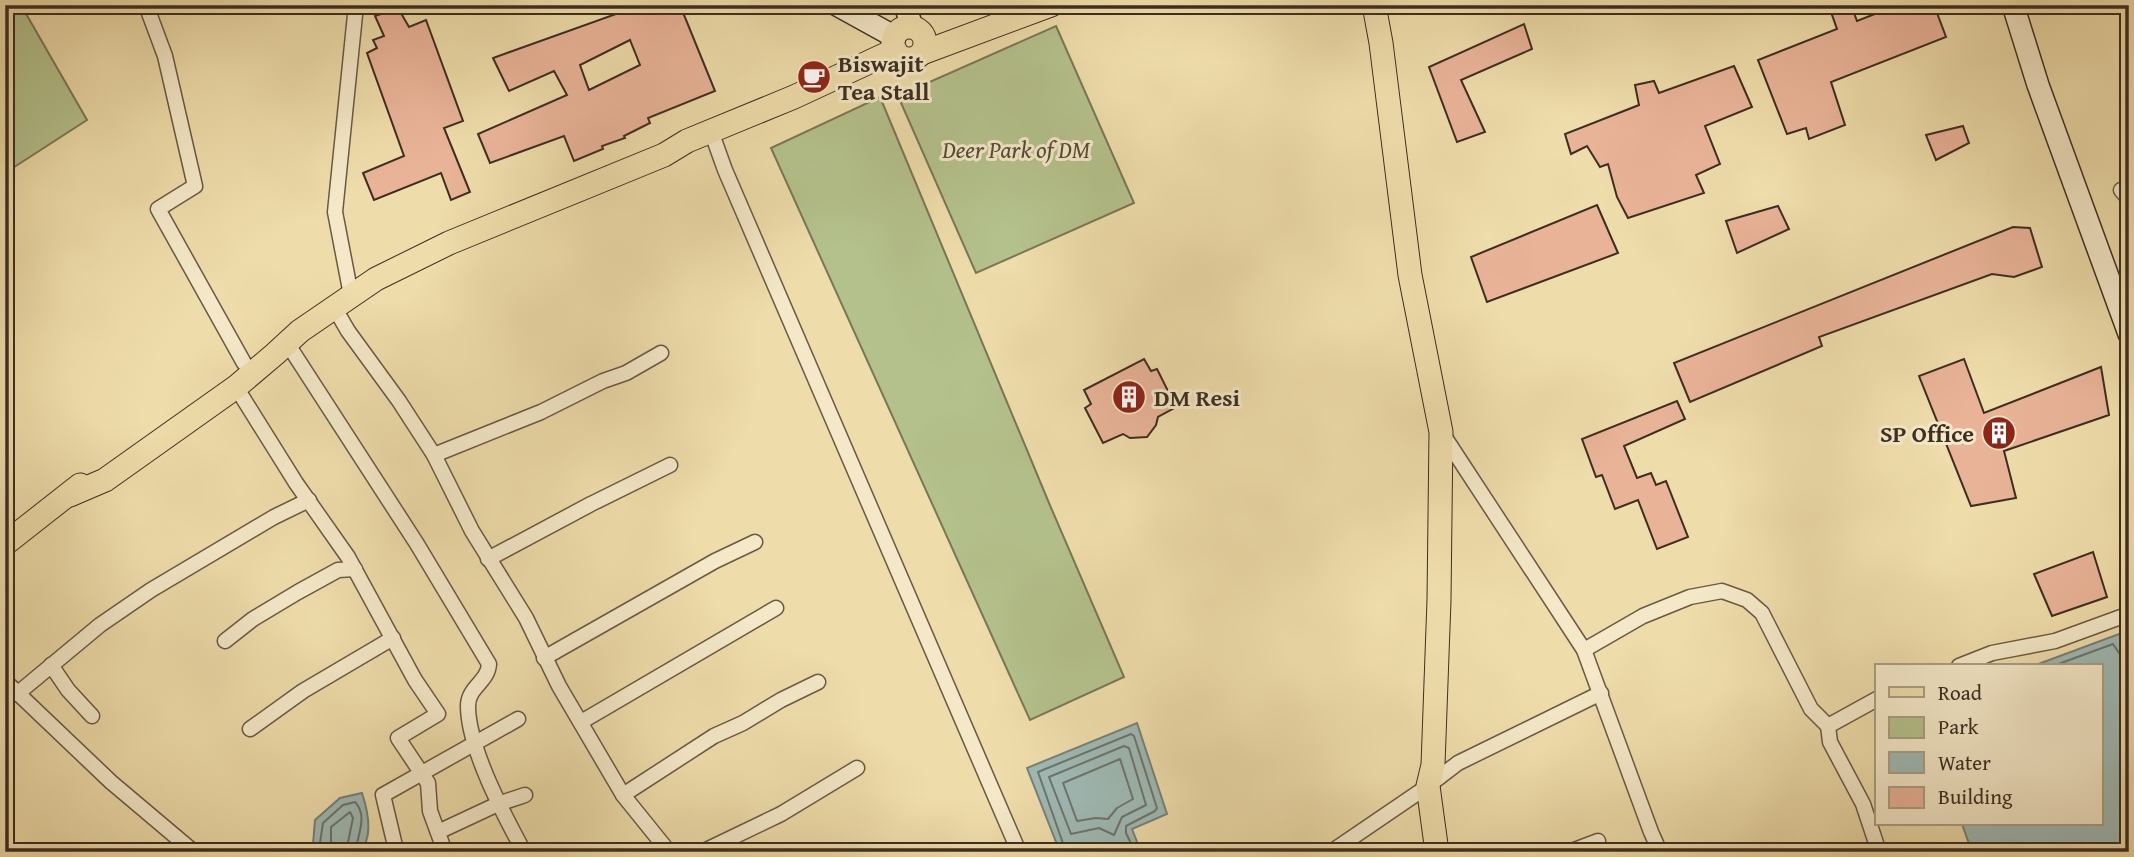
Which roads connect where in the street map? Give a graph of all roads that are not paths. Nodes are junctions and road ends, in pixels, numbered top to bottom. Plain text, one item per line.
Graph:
1 (146, 5) edge
2 (356, 5) edge
3 (836, 5) edge
4 (905, 5) edge
5 (1008, 5) edge
6 (1051, 5) edge
7 (1374, 5) edge
8 (2013, 5) edge
9 (909, 44) junction
10 (713, 138) junction
11 (342, 301) junction
12 (2129, 334) edge
13 (293, 337) junction
14 (661, 353) dead end
15 (244, 363) junction
16 (236, 387) junction
17 (1441, 432) junction
18 (434, 455) junction
19 (670, 465) dead end
20 (70, 495) junction
21 (309, 500) junction
22 (755, 542) dead end
23 (5, 544) edge
24 (488, 559) junction
25 (355, 569) junction
26 (776, 608) dead end
27 (2129, 614) edge
28 (393, 638) junction
29 (225, 641) dead end
30 (1584, 650) junction
31 (544, 658) junction
32 (1964, 664) edge
33 (51, 665) junction
34 (5, 681) edge
35 (818, 682) dead end
36 (1601, 693) junction
37 (17, 694) junction
38 (1875, 700) edge
39 (92, 716) dead end
40 (518, 719) dead end
41 (581, 722) junction
42 (1828, 726) junction
43 (250, 729) dead end
44 (475, 744) junction
45 (857, 768) dead end
46 (423, 775) junction
47 (1429, 786) junction
48 (525, 795) dead end
49 (623, 795) junction
50 (498, 804) junction
51 (438, 832) junction
52 (1598, 841) dead end
53 (194, 852) edge
54 (394, 852) edge
55 (445, 852) edge
56 (524, 852) edge
57 (669, 852) edge
58 (702, 852) edge
59 (1019, 852) edge
60 (1331, 852) edge
61 (1437, 852) edge
62 (1569, 852) edge
63 (1660, 852) edge
64 (1879, 852) edge

1 - 15 street
2 - 11 street
3 - 9 street
4 - 9 street
5 - 9 main road
6 - 9 main road
7 - 17 main road
8 - 12 street
9 - 10 main road
10 - 11 main road
10 - 59 street
11 - 13 main road
11 - 18 street
13 - 15 main road
13 - 16 main road
13 - 44 street
14 - 18 street
15 - 20 main road
16 - 20 main road
16 - 21 street
17 - 30 street
17 - 47 main road
18 - 24 street
19 - 24 street
20 - 23 main road
21 - 25 street
21 - 33 street
22 - 31 street
24 - 31 street
25 - 28 street
25 - 29 street
26 - 41 street
27 - 32 street
28 - 43 street
28 - 46 street
30 - 36 street
30 - 42 street
31 - 41 street
33 - 37 street
33 - 39 street
34 - 37 street
35 - 49 street
36 - 47 street
36 - 63 street
37 - 53 street
38 - 42 street
40 - 44 street
41 - 49 street
42 - 64 street
44 - 46 street
44 - 50 street
45 - 58 street
46 - 51 street
46 - 54 street
47 - 60 street
47 - 61 main road
48 - 50 street
49 - 57 street
50 - 51 street
50 - 56 street
51 - 55 street
52 - 62 street

